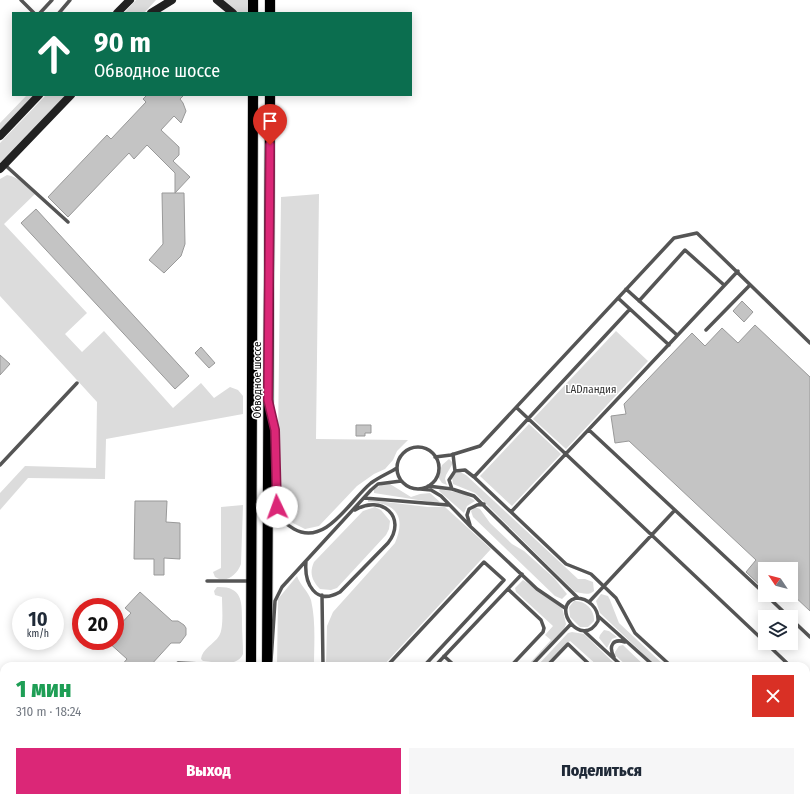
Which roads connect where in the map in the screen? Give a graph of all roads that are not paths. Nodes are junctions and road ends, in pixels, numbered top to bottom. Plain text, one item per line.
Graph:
1 (21, 0) edge
2 (52, 0) edge
3 (70, 0) edge
4 (130, 0) edge
5 (161, 0) edge
6 (172, 0) edge
7 (217, 0) edge
8 (253, 0) edge
9 (270, 0) edge
10 (33, 12) edge
11 (41, 12) edge
12 (59, 12) edge
13 (118, 12) edge
14 (151, 12) edge
15 (152, 12) edge
16 (232, 12) edge
17 (253, 12) edge
18 (270, 12) edge
19 (38, 96) edge
20 (70, 96) edge
21 (253, 96) edge
22 (270, 96) edge
23 (0, 136) edge
24 (2, 167) edge
25 (68, 222) dead end
26 (738, 271) junction
27 (750, 285) junction
28 (724, 286) junction
29 (626, 289) junction
30 (618, 298) junction
31 (639, 300) junction
32 (630, 310) junction
33 (706, 330) dead end
34 (677, 335) junction
35 (810, 343) edge
36 (669, 344) junction
37 (77, 383) dead end
38 (268, 400) junction
39 (517, 408) junction
40 (529, 419) junction
41 (589, 430) junction
42 (453, 454) junction
43 (566, 454) junction
44 (436, 457) junction
45 (0, 465) edge
46 (397, 468) junction
47 (455, 470) junction
48 (474, 477) junction
49 (402, 481) junction
50 (428, 486) junction
51 (420, 489) junction
52 (452, 489) junction
53 (364, 498) junction
54 (484, 504) junction
55 (449, 505) junction
56 (675, 510) junction
57 (350, 512) junction
58 (511, 512) junction
59 (471, 527) junction
60 (652, 534) junction
61 (306, 560) junction
62 (522, 574) junction
63 (207, 581) dead end
64 (252, 581) junction
65 (603, 586) junction
66 (758, 588) edge
67 (508, 589) junction
68 (322, 596) junction
69 (578, 598) junction
70 (589, 602) junction
71 (773, 602) edge
72 (565, 608) junction
73 (781, 610) edge
74 (598, 616) junction
75 (571, 624) junction
76 (798, 626) edge
77 (584, 630) junction
78 (758, 636) edge
79 (810, 637) edge
80 (628, 643) junction
81 (773, 650) edge
82 (444, 656) junction
83 (617, 661) joint
84 (251, 662) edge
85 (267, 662) edge
86 (272, 662) edge
87 (323, 662) edge
88 (391, 662) edge
89 (428, 662) edge
90 (439, 662) edge
91 (451, 662) edge
92 (515, 662) edge
93 (535, 662) edge
94 (551, 662) edge
95 (587, 662) edge
96 (649, 662) edge
97 (667, 662) edge
98 (786, 662) edge

1 - 10 lane
2 - 11 lane
3 - 12 lane
4 - 13 main road
5 - 14 main road
6 - 15 main road
7 - 16 main road
8 - 17 main road
9 - 18 main road
19 - 23 main road
20 - 24 main road
21 - 64 main road, Обводное шоссе
22 - 38 main road, Обводное шоссе
24 - 25 lane
26 - 27 lane
26 - 28 lane
26 - 29 lane
27 - 33 lane
27 - 35 lane
28 - 31 lane
28 - 34 lane
29 - 30 lane
29 - 31 lane
30 - 32 lane
30 - 39 lane
31 - 34 lane
32 - 36 lane
32 - 40 lane
34 - 36 lane
36 - 41 lane
37 - 45 lane
38 - 46 lane
38 - 85 main road, Обводное шоссе
39 - 40 lane
39 - 42 lane
40 - 43 lane
40 - 48 lane
41 - 43 lane
41 - 56 lane
42 - 44 lane
42 - 47 lane
43 - 58 lane
43 - 60 lane
44 - 46 lane
44 - 50 lane
46 - 49 lane
47 - 48 lane
47 - 52 lane
48 - 58 lane
49 - 51 lane
49 - 53 lane
50 - 51 lane
50 - 52 lane
51 - 55 lane
52 - 54 lane
53 - 55 lane
53 - 57 lane
54 - 59 lane
54 - 69 lane
55 - 59 lane
56 - 60 lane
56 - 66 lane
57 - 61 lane
57 - 68 lane
58 - 65 lane
59 - 62 lane
60 - 65 lane
60 - 78 lane
61 - 68 lane
61 - 86 lane
62 - 67 lane
62 - 72 lane
63 - 64 lane
64 - 84 main road, Обводное шоссе
65 - 70 lane
65 - 97 lane
67 - 82 lane
67 - 92 lane
68 - 87 lane
69 - 70 lane
69 - 72 lane
70 - 74 lane
71 - 73 lane
72 - 75 lane
74 - 77 lane
74 - 80 lane
75 - 77 lane
75 - 93 lane
76 - 79 lane
77 - 83 lane
80 - 83 lane
80 - 96 lane
81 - 98 lane
82 - 90 lane
82 - 91 lane
88 - 89 lane
94 - 95 lane

